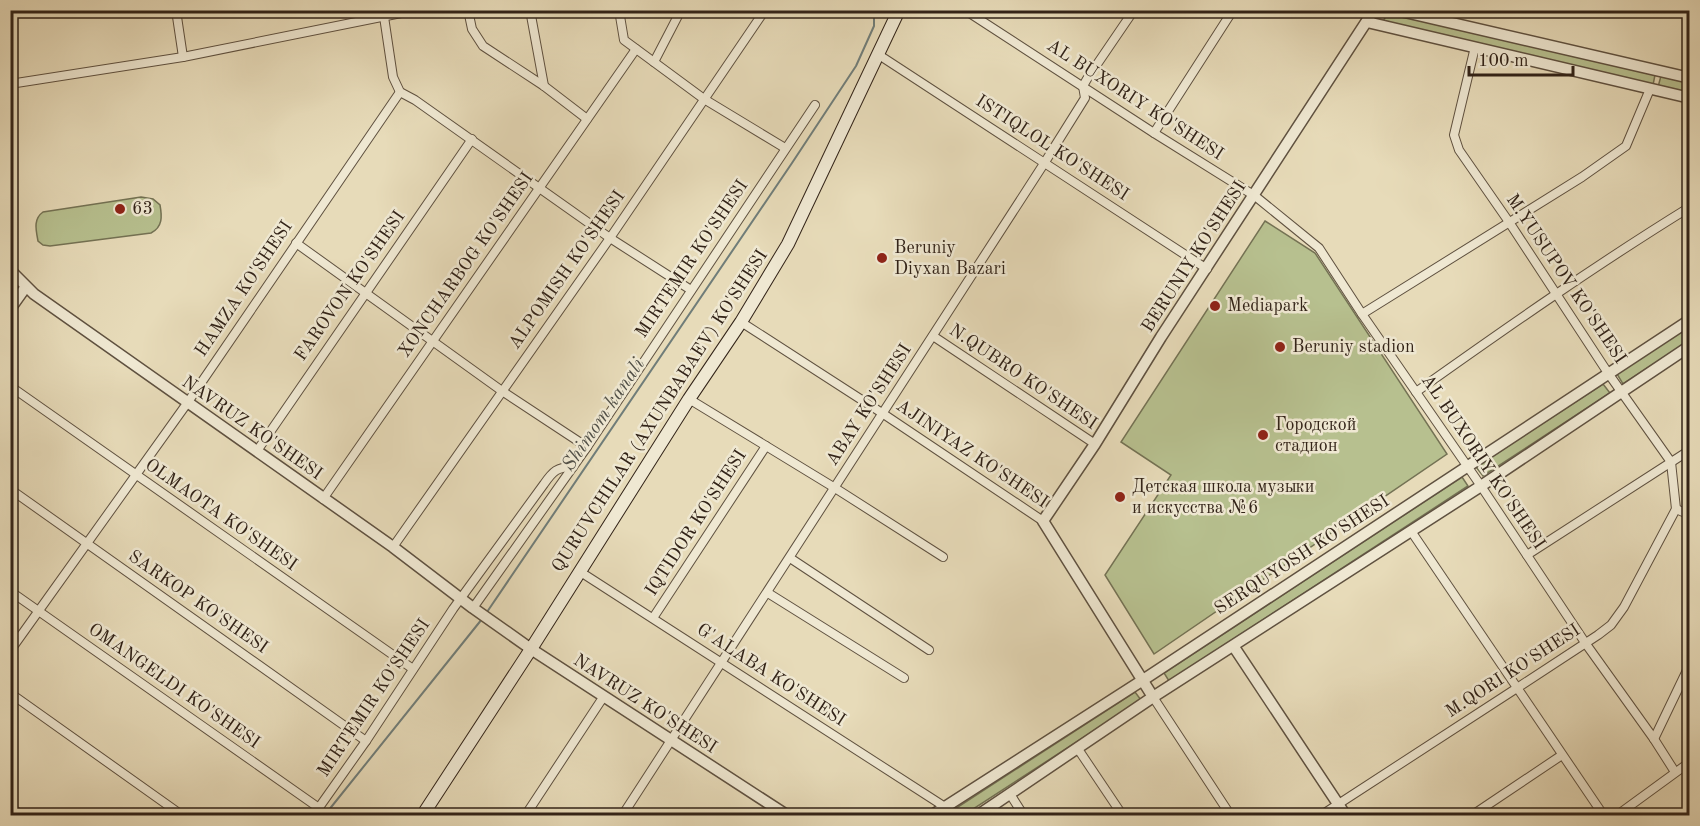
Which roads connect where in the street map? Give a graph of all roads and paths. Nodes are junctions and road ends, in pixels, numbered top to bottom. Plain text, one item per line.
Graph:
1 (176, 10) edge
2 (416, 10) edge
3 (468, 10) edge
4 (530, 10) edge
5 (619, 10) edge
6 (681, 10) edge
7 (765, 10) edge
8 (899, 10) edge
9 (1134, 10) edge
10 (1233, 10) edge
11 (1374, 10) edge
12 (1396, 10) edge
13 (383, 13) edge
14 (971, 14) dead end
15 (1366, 22) junction
16 (1474, 48) junction
17 (636, 49) junction
18 (879, 55) junction
19 (183, 57) junction
20 (654, 62) junction
21 (1689, 78) edge
22 (10, 84) edge
23 (544, 86) junction
24 (1083, 86) junction
25 (1650, 89) junction
26 (400, 92) junction
27 (1689, 98) edge
28 (704, 99) junction
29 (815, 105) dead end
30 (586, 119) junction
31 (1154, 133) junction
32 (472, 140) junction
33 (786, 148) junction
34 (1045, 162) junction
35 (540, 187) junction
36 (1255, 196) junction
37 (1689, 207) edge
38 (1509, 222) junction
39 (610, 238) junction
40 (296, 243) junction
41 (10, 270) edge
42 (1207, 270) junction
43 (25, 288) junction
44 (691, 290) junction
45 (365, 292) junction
46 (1556, 293) junction
47 (10, 309) edge
48 (1362, 314) junction
49 (1689, 320) edge
50 (741, 322) junction
51 (933, 336) junction
52 (434, 342) junction
53 (1689, 346) edge
54 (1608, 373) junction
55 (10, 386) edge
56 (1621, 390) junction
57 (502, 391) junction
58 (1416, 392) junction
59 (689, 399) junction
60 (188, 402) junction
61 (882, 413) junction
62 (1095, 444) junction
63 (766, 446) junction
64 (587, 447) junction
65 (1689, 450) edge
66 (257, 451) junction
67 (1671, 462) junction
68 (1467, 466) junction
69 (573, 467) junction
70 (136, 476) junction
71 (1481, 486) junction
72 (835, 488) junction
73 (10, 489) edge
74 (323, 499) junction
75 (1676, 509) junction
76 (1689, 515) edge
77 (1042, 521) junction
78 (1411, 531) junction
79 (87, 543) junction
80 (393, 547) junction
81 (1527, 555) junction
82 (944, 557) dead end
83 (790, 558) junction
84 (579, 571) junction
85 (10, 591) edge
86 (768, 593) junction
87 (461, 599) junction
88 (475, 609) junction
89 (38, 611) junction
90 (653, 618) junction
91 (1586, 644) junction
92 (1234, 647) junction
93 (531, 649) junction
94 (929, 650) dead end
95 (10, 651) edge
96 (722, 662) junction
97 (1689, 664) edge
98 (413, 669) junction
99 (904, 678) dead end
100 (1143, 680) junction
101 (1517, 688) junction
102 (10, 693) edge
103 (604, 696) junction
104 (1153, 698) junction
105 (1654, 739) junction
106 (366, 741) junction
107 (670, 741) junction
108 (1078, 749) junction
109 (1562, 755) junction
110 (1689, 762) edge
111 (1675, 772) junction
112 (1010, 794) junction
113 (1338, 804) junction
114 (10, 807) edge
115 (945, 807) junction
116 (319, 808) junction
117 (23, 816) edge
118 (183, 816) edge
119 (313, 816) edge
120 (422, 816) edge
121 (525, 816) edge
122 (622, 816) edge
123 (788, 816) edge
124 (932, 816) edge
125 (977, 816) edge
126 (1024, 816) edge
127 (1123, 816) edge
128 (1231, 816) edge
129 (1320, 816) edge
130 (1346, 816) edge
131 (1471, 816) edge
132 (1604, 816) edge
133 (1616, 816) edge

1 - 19 street
2 - 13 street
3 - 23 street
4 - 23 street
5 - 17 street
6 - 20 street
7 - 28 street, ALPOMISH KO'SHESI
8 - 18 main road, QURUVCHILAR (AXUNBABAEV) KO'SHESI
9 - 24 street, ABAY KO'SHESI
10 - 31 street
11 - 15 street, BERUNIY KO'SHESI
12 - 21 street
13 - 19 street
13 - 26 street
14 - 24 street, AL BUXORIY KO'SHESI
15 - 16 street
15 - 36 street, BERUNIY KO'SHESI
16 - 25 street
16 - 38 street, M.YUSUPOV KO'SHESI
17 - 20 street
17 - 30 street, XONCHARBOG KO'SHESI
18 - 34 street, ISTIQLOL KO'SHESI
18 - 50 main road, QURUVCHILAR (AXUNBABAEV) KO'SHESI
19 - 22 street
20 - 28 street
23 - 30 street
24 - 31 street, AL BUXORIY KO'SHESI
24 - 34 street, ABAY KO'SHESI
25 - 27 street
25 - 38 street
26 - 32 street
26 - 40 street, HAMZA KO'SHESI
28 - 33 street
28 - 39 street, ALPOMISH KO'SHESI
29 - 33 street, MIRTEMIR KO'SHESI
30 - 35 street, XONCHARBOG KO'SHESI
31 - 36 street, AL BUXORIY KO'SHESI
32 - 35 street
32 - 45 street, FAROVON KO'SHESI
33 - 44 street, MIRTEMIR KO'SHESI
34 - 42 street, ISTIQLOL KO'SHESI
34 - 51 street, ABAY KO'SHESI
35 - 39 street
35 - 52 street, XONCHARBOG KO'SHESI
36 - 42 street, BERUNIY KO'SHESI
36 - 48 street, AL BUXORIY KO'SHESI
37 - 46 street
38 - 46 street, M.YUSUPOV KO'SHESI
38 - 48 street
39 - 44 street
39 - 57 street, ALPOMISH KO'SHESI
40 - 45 street
40 - 60 street, HAMZA KO'SHESI
41 - 43 street, NAVRUZ KO'SHESI
42 - 62 street, BERUNIY KO'SHESI
43 - 47 street
43 - 60 street, NAVRUZ KO'SHESI
44 - 64 street, MIRTEMIR KO'SHESI
45 - 52 street
45 - 66 street, FAROVON KO'SHESI
46 - 54 street, M.YUSUPOV KO'SHESI
46 - 58 street
48 - 58 street, AL BUXORIY KO'SHESI
49 - 54 street, SERQUYOSH KO'SHESI
50 - 59 main road, QURUVCHILAR (AXUNBABAEV) KO'SHESI
50 - 61 street, AJINIYAZ KO'SHESI
51 - 61 street, ABAY KO'SHESI
51 - 62 street, N.QUBRO KO'SHESI
52 - 57 street
52 - 74 street, XONCHARBOG KO'SHESI
53 - 56 street
54 - 56 street, M.YUSUPOV KO'SHESI
54 - 68 street, SERQUYOSH KO'SHESI
55 - 70 street, OLMAOTA KO'SHESI
56 - 67 street, M.YUSUPOV KO'SHESI
56 - 71 street
57 - 64 street
57 - 80 street, ALPOMISH KO'SHESI
58 - 68 street, AL BUXORIY KO'SHESI
59 - 63 street
59 - 84 main road, QURUVCHILAR (AXUNBABAEV) KO'SHESI
60 - 66 street, NAVRUZ KO'SHESI
60 - 70 street, HAMZA KO'SHESI
61 - 72 street, ABAY KO'SHESI
61 - 77 street, AJINIYAZ KO'SHESI
62 - 77 street, BERUNIY KO'SHESI
63 - 72 street
63 - 90 street, IQTIDOR KO'SHESI
64 - 69 street, MIRTEMIR KO'SHESI
65 - 67 street
66 - 74 street, NAVRUZ KO'SHESI
67 - 75 street, M.YUSUPOV KO'SHESI
67 - 81 street
68 - 71 street, AL BUXORIY KO'SHESI
68 - 100 street, SERQUYOSH KO'SHESI
69 - 87 street, MIRTEMIR KO'SHESI
69 - 88 street, MIRTEMIR KO'SHESI
70 - 79 street, HAMZA KO'SHESI
70 - 98 street, OLMAOTA KO'SHESI
71 - 78 street
71 - 81 street, AL BUXORIY KO'SHESI
72 - 82 street
72 - 83 street, ABAY KO'SHESI
73 - 79 street, SARKOP KO'SHESI
74 - 80 street, NAVRUZ KO'SHESI
75 - 76 street
75 - 91 street, M.QORI KO'SHESI
77 - 100 street, AJINIYAZ KO'SHESI
78 - 92 street
78 - 101 street
79 - 89 street, HAMZA KO'SHESI
79 - 106 street, SARKOP KO'SHESI
80 - 87 street, NAVRUZ KO'SHESI
81 - 91 street, AL BUXORIY KO'SHESI
83 - 86 street, ABAY KO'SHESI
83 - 94 street
84 - 90 street, G'ALABA KO'SHESI
84 - 93 main road, QURUVCHILAR (AXUNBABAEV) KO'SHESI
85 - 89 street, OMANGELDI KO'SHESI
86 - 96 street, ABAY KO'SHESI
86 - 99 street
87 - 88 street, NAVRUZ KO'SHESI
87 - 98 street, MIRTEMIR KO'SHESI
88 - 93 street, NAVRUZ KO'SHESI
89 - 95 street, HAMZA KO'SHESI
89 - 116 street, OMANGELDI KO'SHESI
90 - 96 street, G'ALABA KO'SHESI
91 - 101 street, M.QORI KO'SHESI
91 - 105 street, AL BUXORIY KO'SHESI
92 - 104 street
92 - 113 street
93 - 103 street, NAVRUZ KO'SHESI
93 - 120 main road, QURUVCHILAR (AXUNBABAEV) KO'SHESI
96 - 107 street, ABAY KO'SHESI
96 - 115 street, G'ALABA KO'SHESI
97 - 105 street
98 - 106 street, MIRTEMIR KO'SHESI
100 - 104 street, AJINIYAZ KO'SHESI
100 - 115 street, SERQUYOSH KO'SHESI
101 - 109 street
101 - 113 street, M.QORI KO'SHESI
102 - 118 street
103 - 107 street, NAVRUZ KO'SHESI
103 - 121 street
104 - 108 street
104 - 128 street, AJINIYAZ KO'SHESI
105 - 111 street, AL BUXORIY KO'SHESI
106 - 116 street, MIRTEMIR KO'SHESI
107 - 122 street, ABAY KO'SHESI
107 - 123 street, NAVRUZ KO'SHESI
108 - 112 street
108 - 127 street
109 - 131 street
109 - 132 street
110 - 111 street
111 - 133 street
112 - 125 street
112 - 126 street
113 - 129 street, M.QORI KO'SHESI
113 - 130 street
114 - 117 street
115 - 124 street, SERQUYOSH KO'SHESI
116 - 119 street, MIRTEMIR KO'SHESI

